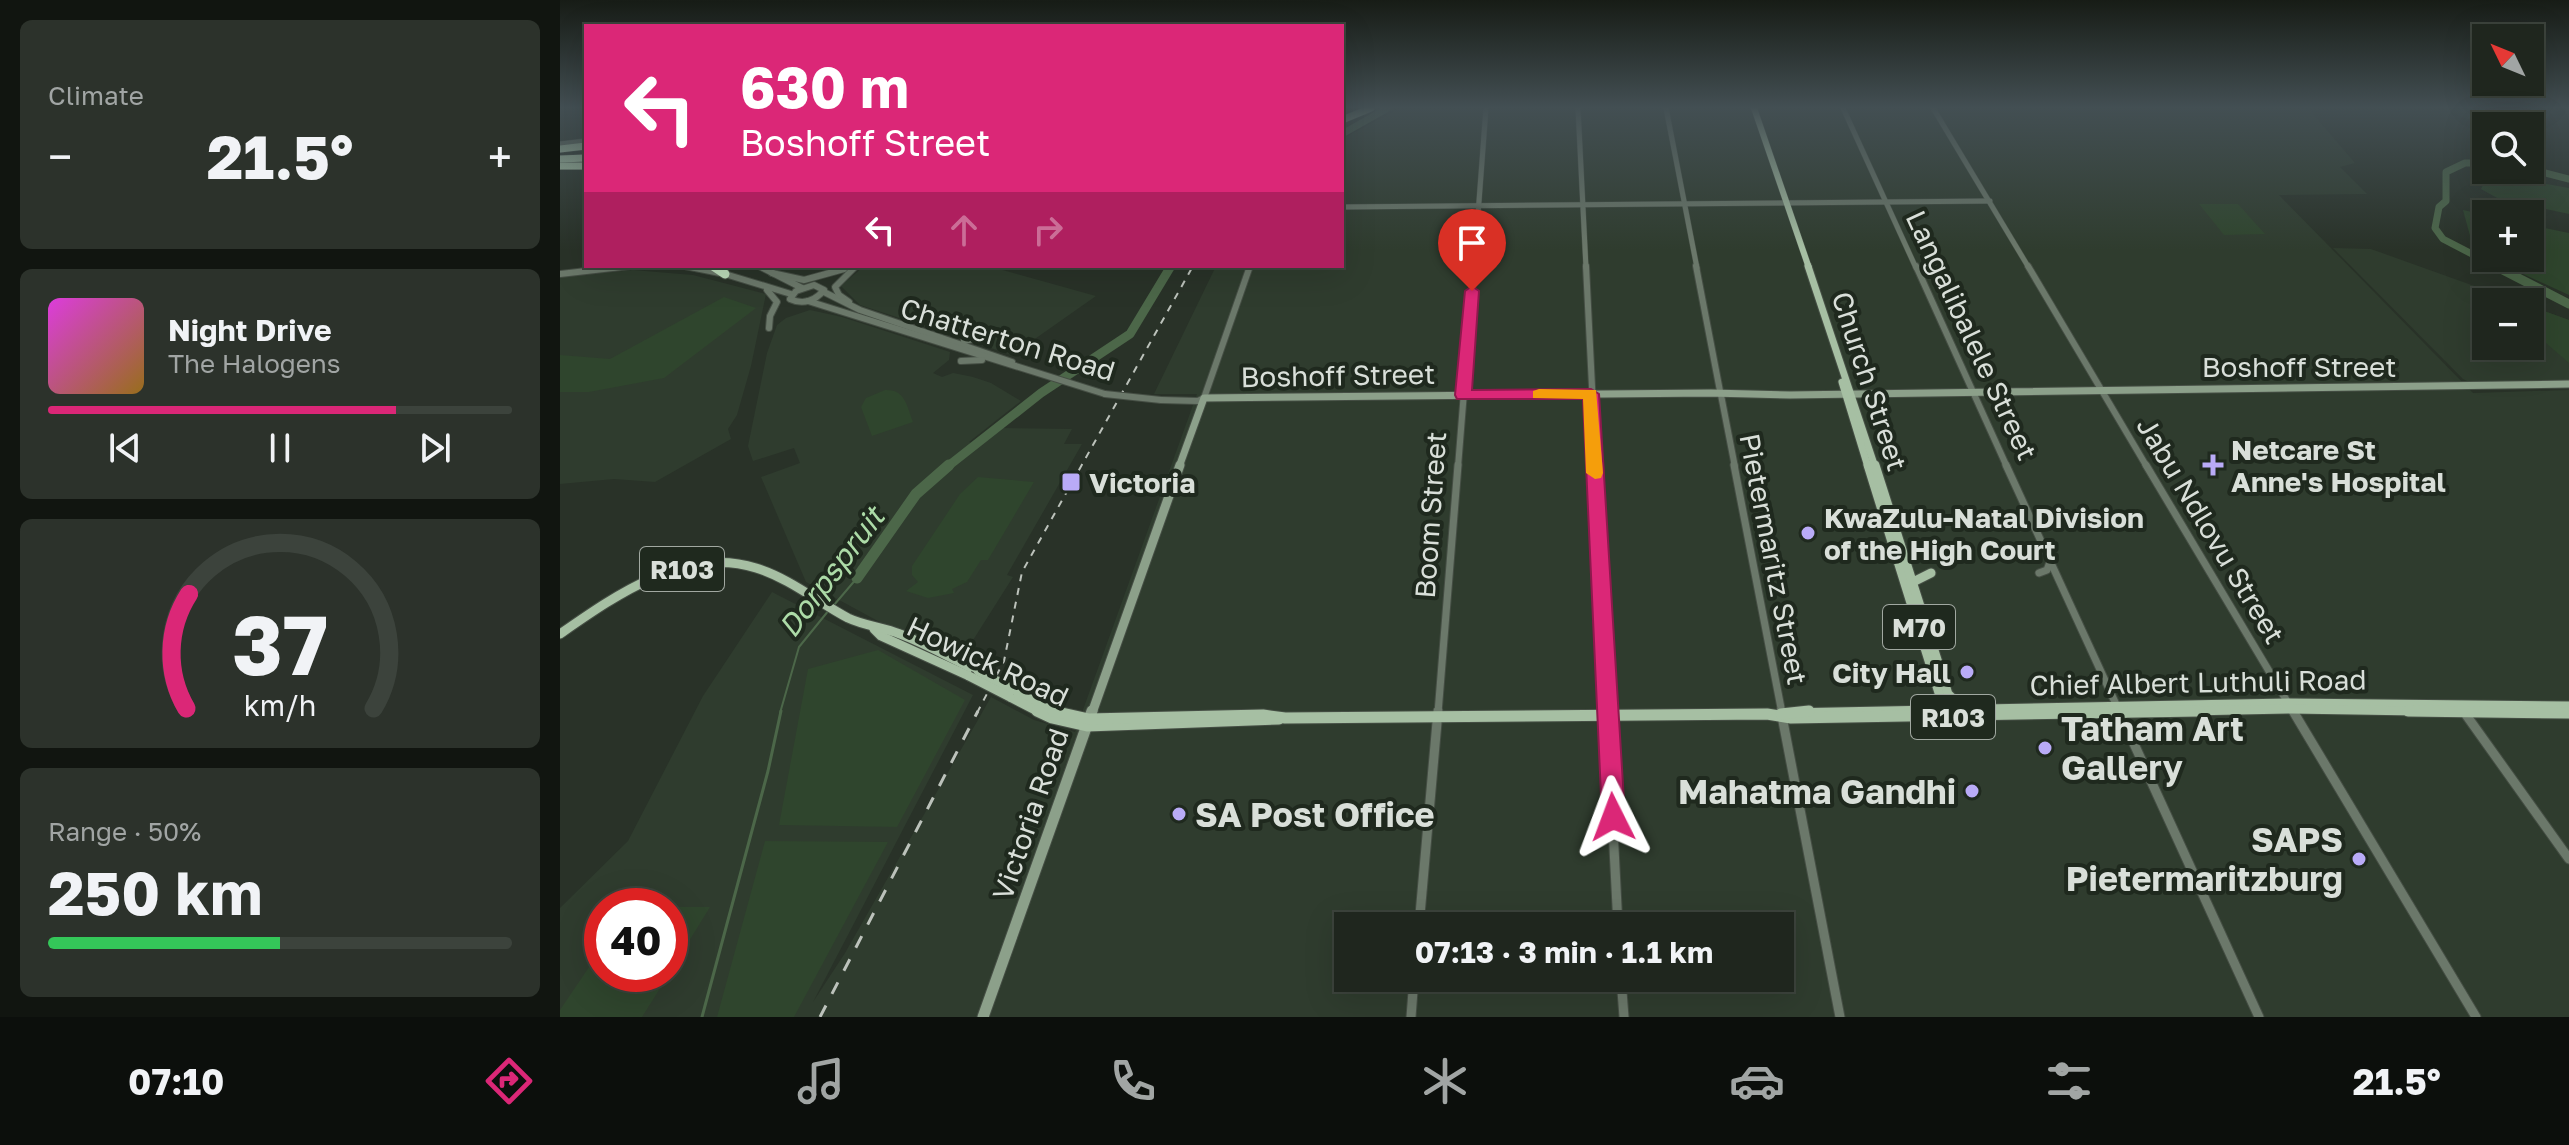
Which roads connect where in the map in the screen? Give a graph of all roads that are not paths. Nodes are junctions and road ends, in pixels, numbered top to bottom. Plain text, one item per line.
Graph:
1 (1482, 155) edge
2 (1580, 155) edge
3 (1676, 155) edge
4 (1770, 155) edge
5 (1865, 155) edge
6 (1962, 155) edge
7 (584, 162) edge
8 (560, 163) edge
9 (1990, 201) junction
10 (1785, 202) junction
11 (1886, 202) junction
12 (1686, 204) junction
13 (1583, 205) junction
14 (1477, 206) junction
15 (1344, 207) edge
16 (586, 268) edge
17 (610, 268) edge
18 (697, 268) edge
19 (715, 268) edge
20 (762, 268) edge
21 (847, 268) edge
22 (849, 268) edge
23 (850, 268) edge
24 (850, 268) edge
25 (1249, 268) edge
26 (560, 272) edge
27 (772, 273) junction
28 (725, 274) junction
29 (758, 285) junction
30 (814, 285) junction
31 (802, 288) junction
32 (824, 290) junction
33 (791, 294) junction
34 (808, 301) junction
35 (860, 310) junction
36 (769, 328) dead end
37 (955, 344) junction
38 (987, 352) junction
39 (996, 361) junction
40 (1050, 376) junction
41 (2569, 384) edge
42 (1972, 390) junction
43 (2102, 390) junction
44 (1849, 391) junction
45 (1718, 393) junction
46 (1591, 394) junction
47 (1463, 395) junction
48 (1200, 398) junction
49 (2050, 562) junction
50 (1931, 573) dead end
51 (2039, 573) dead end
52 (1911, 583) junction
53 (560, 634) edge
54 (2290, 706) junction
55 (2569, 706) edge
56 (2460, 707) junction
57 (2117, 708) junction
58 (1944, 709) junction
59 (1963, 709) junction
60 (2569, 713) edge
61 (1781, 714) junction
62 (1607, 717) junction
63 (1438, 719) junction
64 (1088, 722) junction
65 (2569, 859) edge
66 (1420, 912) edge
67 (1617, 912) edge
68 (1413, 992) edge
69 (1622, 992) edge
70 (983, 1017) edge
71 (1411, 1017) edge
72 (1624, 1017) edge
73 (1840, 1017) edge
74 (2259, 1017) edge
75 (2476, 1017) edge

1 - 14 street, Boom Street
2 - 13 street
3 - 12 street, Pietermaritz Street
4 - 10 main road, Church Street / M70
5 - 11 street, Langalibalele Street
6 - 9 street, Jabu Ndlovu Street
7 - 8 highway
9 - 11 street
9 - 43 street, Jabu Ndlovu Street
10 - 11 street
10 - 12 street
10 - 44 main road, Church Street / M70
11 - 42 street, Langalibalele Street
12 - 13 street
12 - 45 street, Pietermaritz Street
13 - 14 street
13 - 46 street
14 - 15 street
14 - 47 street, Boom Street
16 - 26 street
17 - 26 street
18 - 28 street
19 - 28 highway
20 - 27 street
21 - 27 street
22 - 30 street
23 - 32 street
24 - 35 street
25 - 48 street, Victoria Road
27 - 31 street
28 - 29 street
29 - 33 street
29 - 36 street
30 - 31 street
30 - 32 street, Chatterton Road
31 - 33 street
32 - 34 street
32 - 35 street, Chatterton Road
33 - 34 street, Chatterton Road
34 - 37 street, Chatterton Road
35 - 37 street, Chatterton Road
37 - 38 street, Chatterton Road
37 - 38 street
37 - 39 street, Chatterton Road
37 - 39 street
38 - 40 street, Chatterton Road
39 - 40 street, Chatterton Road
40 - 48 street, Chatterton Road, bridge
41 - 43 main road, Boshoff Street
42 - 43 main road, Boshoff Street
42 - 44 main road, Boshoff Street
42 - 49 street, Langalibalele Street
43 - 54 street, Jabu Ndlovu Street
44 - 45 main road, Boshoff Street
44 - 52 main road, Church Street / M70
44 - 58 main road, Church Street / M70
45 - 46 main road, Boshoff Street
45 - 61 street, Pietermaritz Street
46 - 47 main road, Boshoff Street
46 - 62 street
47 - 48 main road, Boshoff Street
47 - 63 street, Boom Street
48 - 64 main road, Victoria Road
49 - 51 street
49 - 57 street, Langalibalele Street
50 - 52 main road
52 - 59 main road, Church Street / M70
53 - 64 main road, Howick Road / R103, bridge
54 - 56 main road, Chief Albert Luthuli Road / R103
54 - 57 main road, Chief Albert Luthuli Road / R103
54 - 75 street, Jabu Ndlovu Street
55 - 56 main road, Chief Albert Luthuli Road / R103
56 - 60 main road, Chief Albert Luthuli Road / R103
56 - 65 street
57 - 59 main road, Chief Albert Luthuli Road / R103
57 - 61 main road, Chief Albert Luthuli Road / R103
57 - 74 street, Langalibalele Street
58 - 59 main road, Chief Albert Luthuli Road / R103
58 - 61 main road, Chief Albert Luthuli Road / R103
61 - 62 main road, Chief Albert Luthuli Road / R103
61 - 73 street, Pietermaritz Street
62 - 63 main road, Chief Albert Luthuli Road / R103
62 - 67 street
63 - 64 main road, Chief Albert Luthuli Road / R103
63 - 66 street, Boom Street
64 - 70 main road, Victoria Road
68 - 71 street
69 - 72 street

